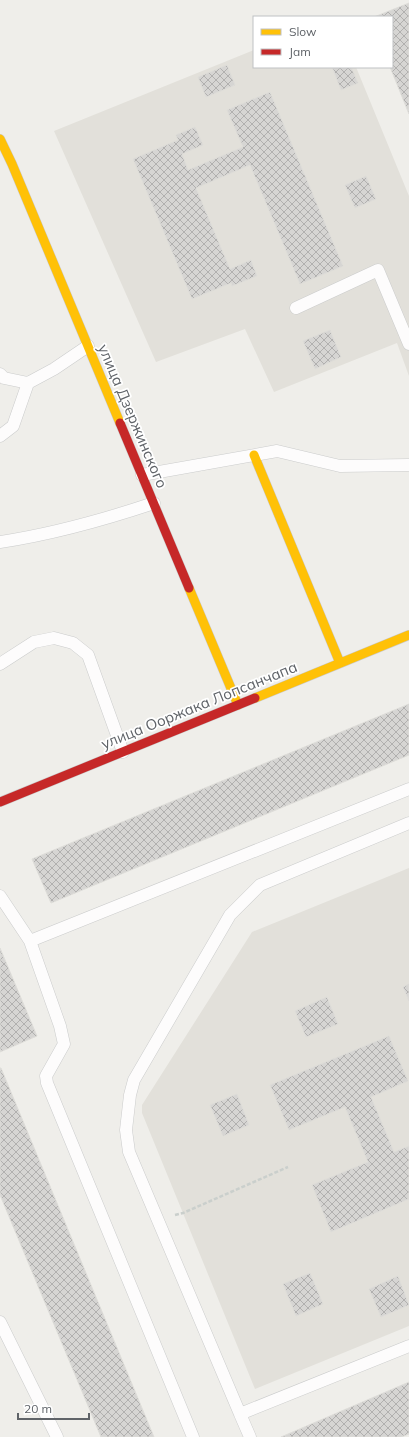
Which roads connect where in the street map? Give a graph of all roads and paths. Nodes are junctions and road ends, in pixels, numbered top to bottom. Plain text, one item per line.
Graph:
1 (0, 139) edge
2 (12, 164) junction
3 (0, 169) edge
4 (296, 308) dead end
5 (409, 344) edge
6 (88, 346) junction
7 (0, 374) edge
8 (28, 383) junction
9 (0, 436) edge
10 (254, 455) junction
11 (409, 465) edge
12 (142, 475) junction
13 (154, 503) junction
14 (0, 542) edge
15 (409, 635) edge
16 (340, 663) junction
17 (0, 664) edge
18 (238, 704) junction
19 (123, 752) junction
20 (409, 789) edge
21 (0, 802) edge
22 (409, 823) edge
23 (0, 898) edge
24 (30, 941) junction
25 (288, 1167) dead end
26 (157, 1220) junction
27 (0, 1322) edge
28 (409, 1346) edge
29 (240, 1414) junction
30 (57, 1437) edge
31 (193, 1437) edge
32 (250, 1437) edge

1 - 2 street, улица Дзержинского
2 - 3 lane
2 - 6 street, улица Дзержинского
4 - 5 lane
6 - 8 lane
6 - 12 street, улица Дзержинского
7 - 8 lane
8 - 9 lane
10 - 11 lane
10 - 12 lane
10 - 16 street
12 - 13 street, улица Дзержинского
13 - 14 lane
13 - 18 street, улица Дзержинского
15 - 16 street, улица Ооржака Лопсанчапа
16 - 18 street, улица Ооржака Лопсанчапа
17 - 19 lane
18 - 19 street, улица Ооржака Лопсанчапа
19 - 21 street, улица Ооржака Лопсанчапа
20 - 24 lane
22 - 26 lane
23 - 24 lane
24 - 31 lane
25 - 26 path
26 - 29 lane
27 - 30 lane
28 - 29 lane
29 - 32 lane

